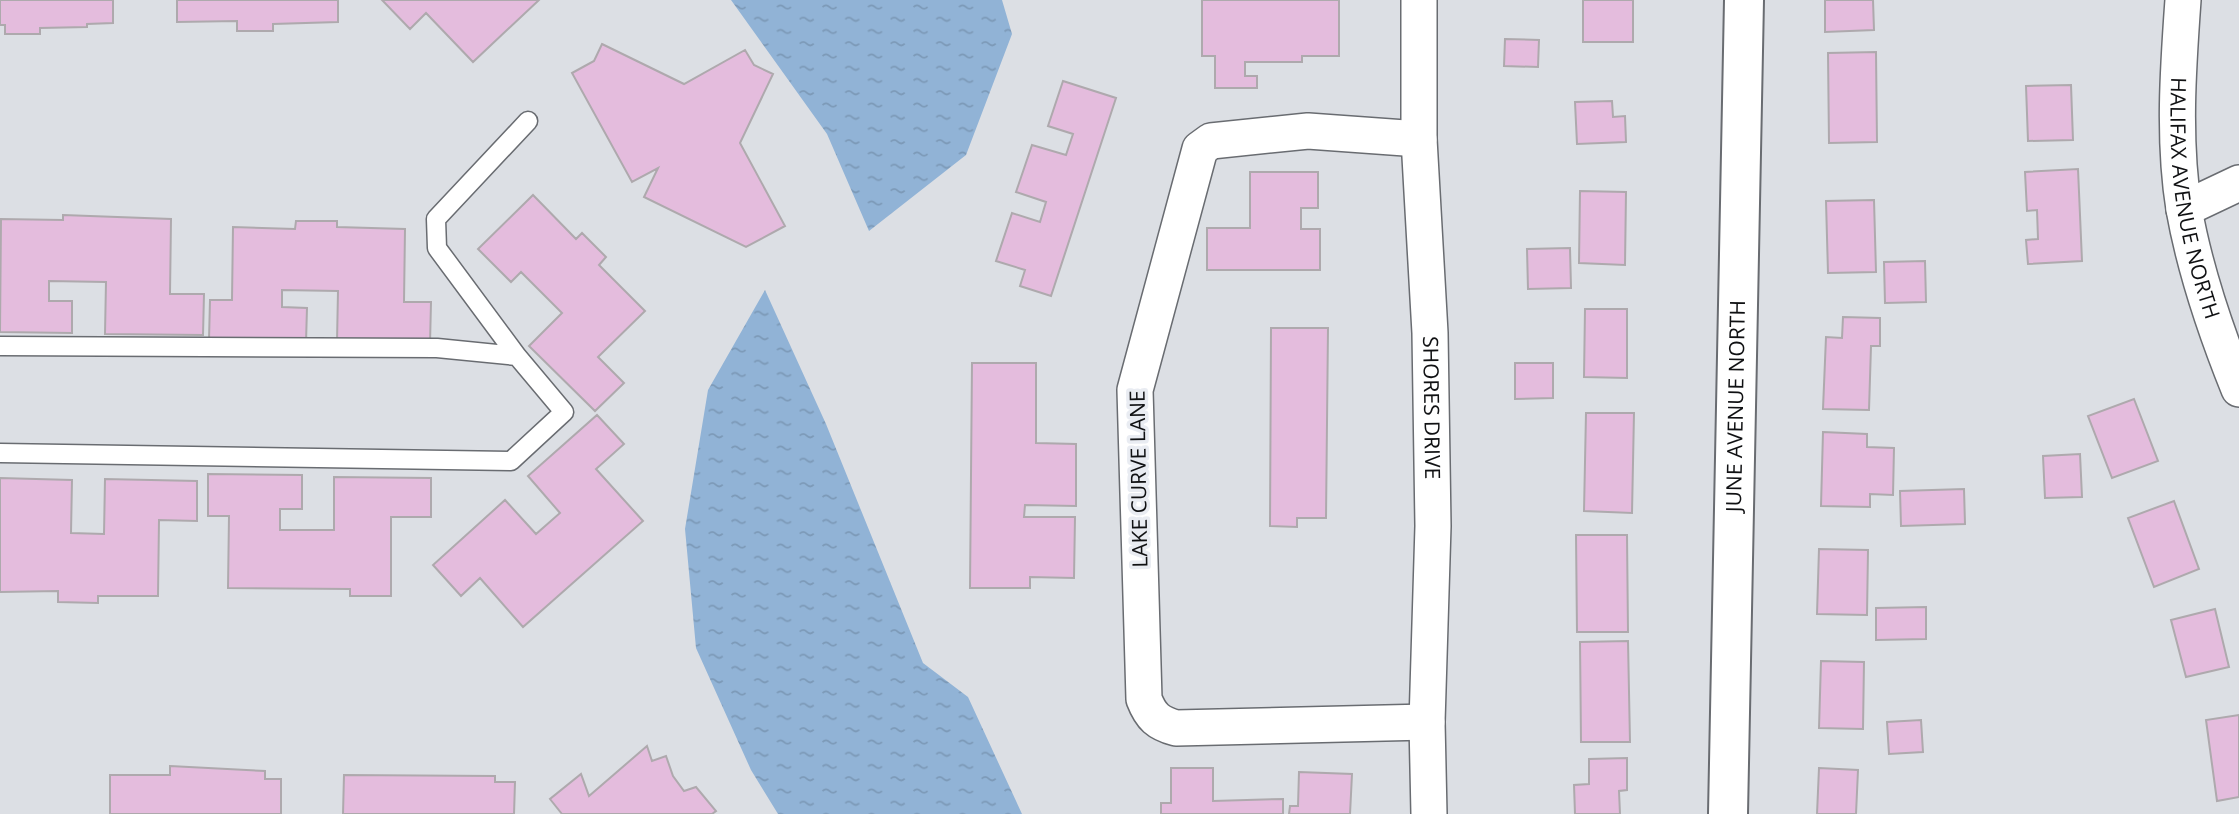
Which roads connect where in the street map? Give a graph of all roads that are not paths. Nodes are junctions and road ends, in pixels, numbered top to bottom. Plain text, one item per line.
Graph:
1 (1419, 0) edge
2 (1744, 0) edge
3 (2183, 0) edge
4 (528, 121) dead end
5 (1419, 139) junction
6 (2239, 183) edge
7 (2184, 209) junction
8 (0, 346) edge
9 (517, 356) junction
10 (2239, 390) edge
11 (0, 453) edge
12 (1427, 722) junction
13 (1429, 814) edge
14 (1728, 814) edge

1 - 5 street, SHORES DRIVE
2 - 14 street, JUNE AVENUE NORTH
3 - 7 street, HALIFAX AVENUE NORTH
4 - 9 lane
5 - 12 street, SHORES DRIVE
5 - 12 street, LAKE CURVE LANE
6 - 7 street
7 - 10 street, HALIFAX AVENUE NORTH
8 - 9 lane
9 - 11 lane
12 - 13 street, SHORES DRIVE

